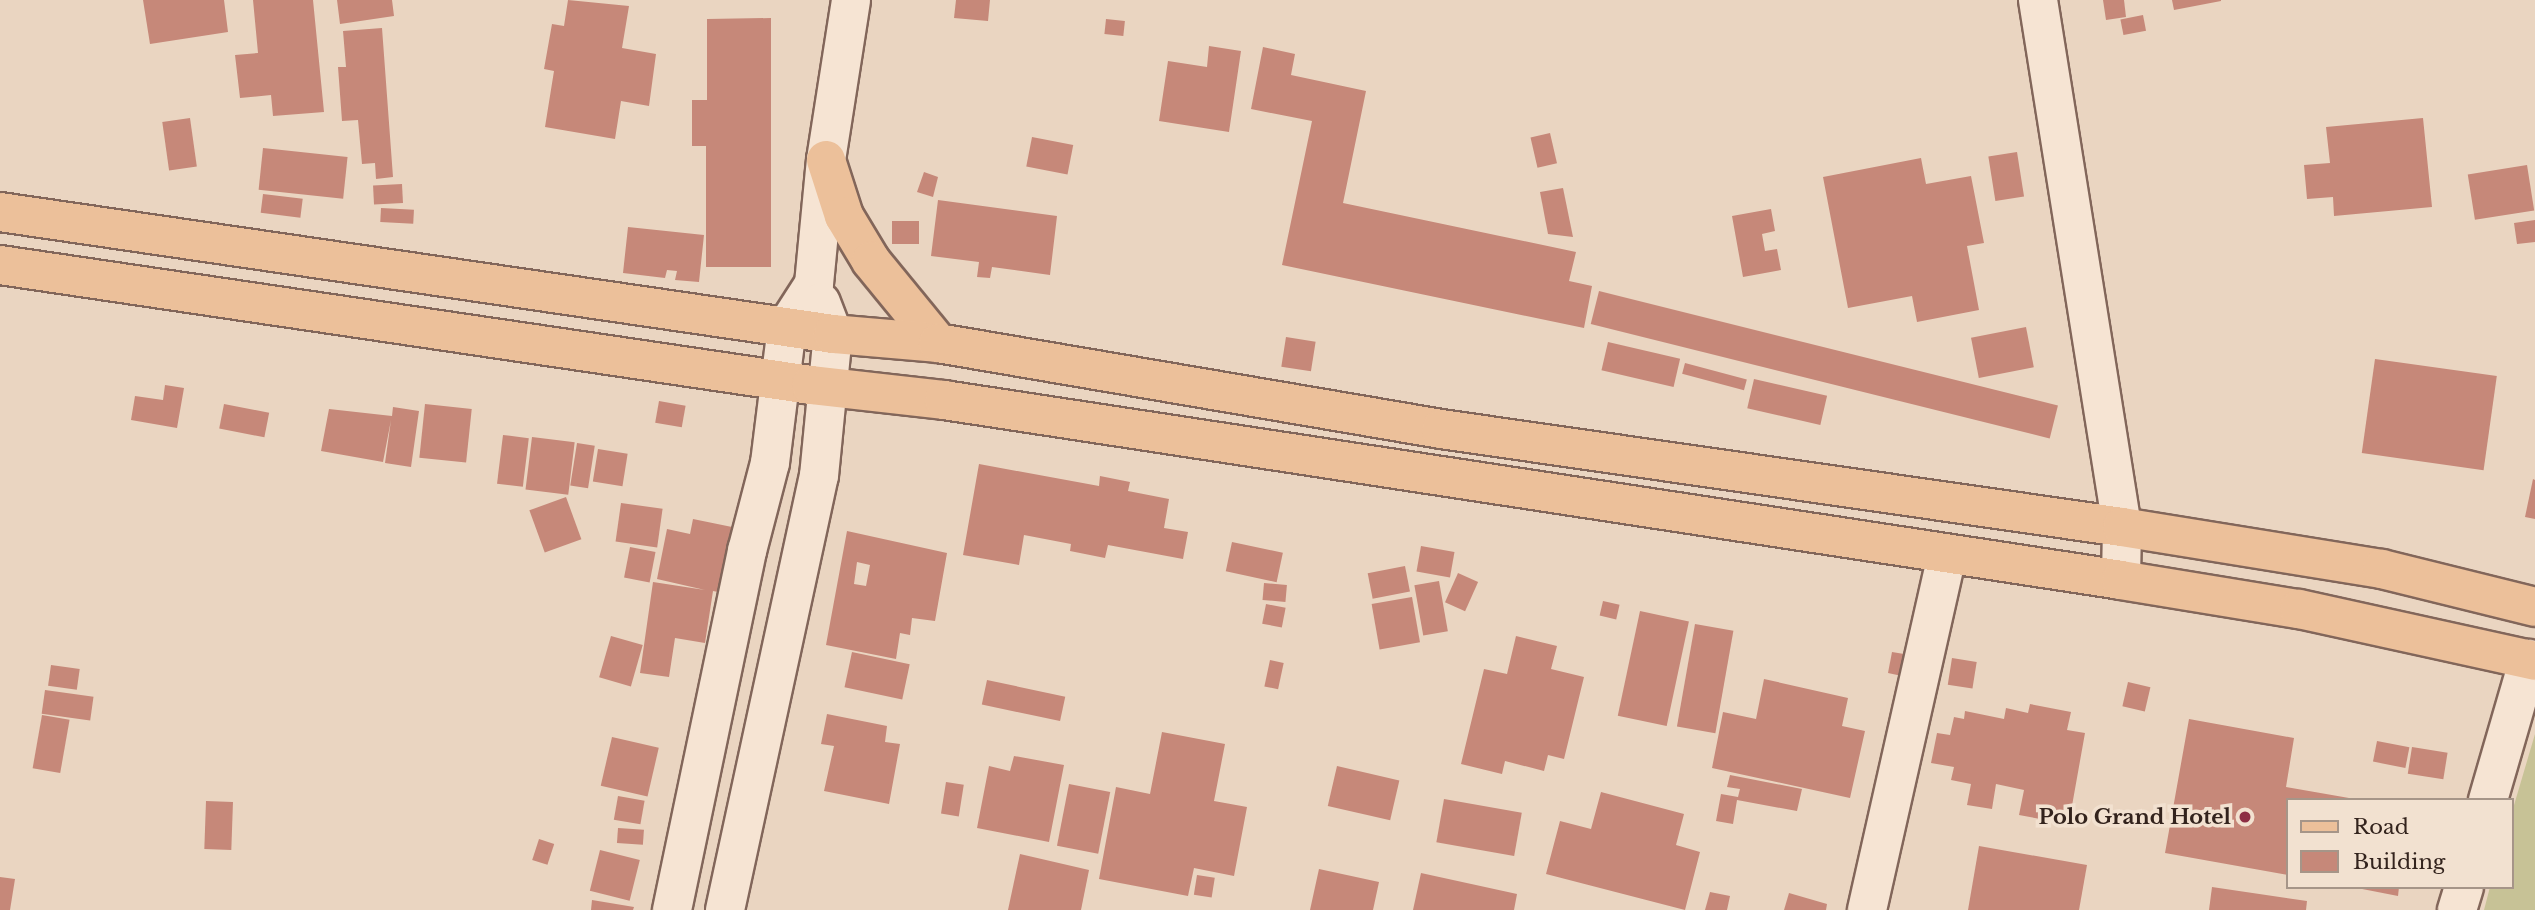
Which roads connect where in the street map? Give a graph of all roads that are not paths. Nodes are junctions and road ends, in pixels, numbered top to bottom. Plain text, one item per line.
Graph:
1 (851, 0) edge
2 (2038, 0) edge
3 (826, 160) junction
4 (0, 212) edge
5 (0, 265) edge
6 (814, 284) junction
7 (787, 326) junction
8 (833, 334) junction
9 (938, 343) junction
10 (780, 380) junction
11 (828, 387) junction
12 (2122, 527) junction
13 (1947, 556) junction
14 (2121, 580) junction
15 (2535, 607) edge
16 (2532, 660) edge
17 (2489, 798) edge
18 (2462, 889) edge
19 (672, 910) edge
20 (725, 910) edge
21 (1867, 910) edge
22 (2457, 910) edge

1 - 3 street
2 - 12 street
3 - 6 street
3 - 9 main road
4 - 7 main road
5 - 10 main road
6 - 7 street
6 - 8 street
7 - 8 main road
7 - 10 street
8 - 9 main road
8 - 11 street
9 - 12 main road
10 - 11 main road
10 - 19 street
11 - 13 main road
11 - 20 street
12 - 14 street
12 - 15 main road
13 - 14 main road
13 - 21 street
14 - 16 main road
16 - 17 street
18 - 22 street

